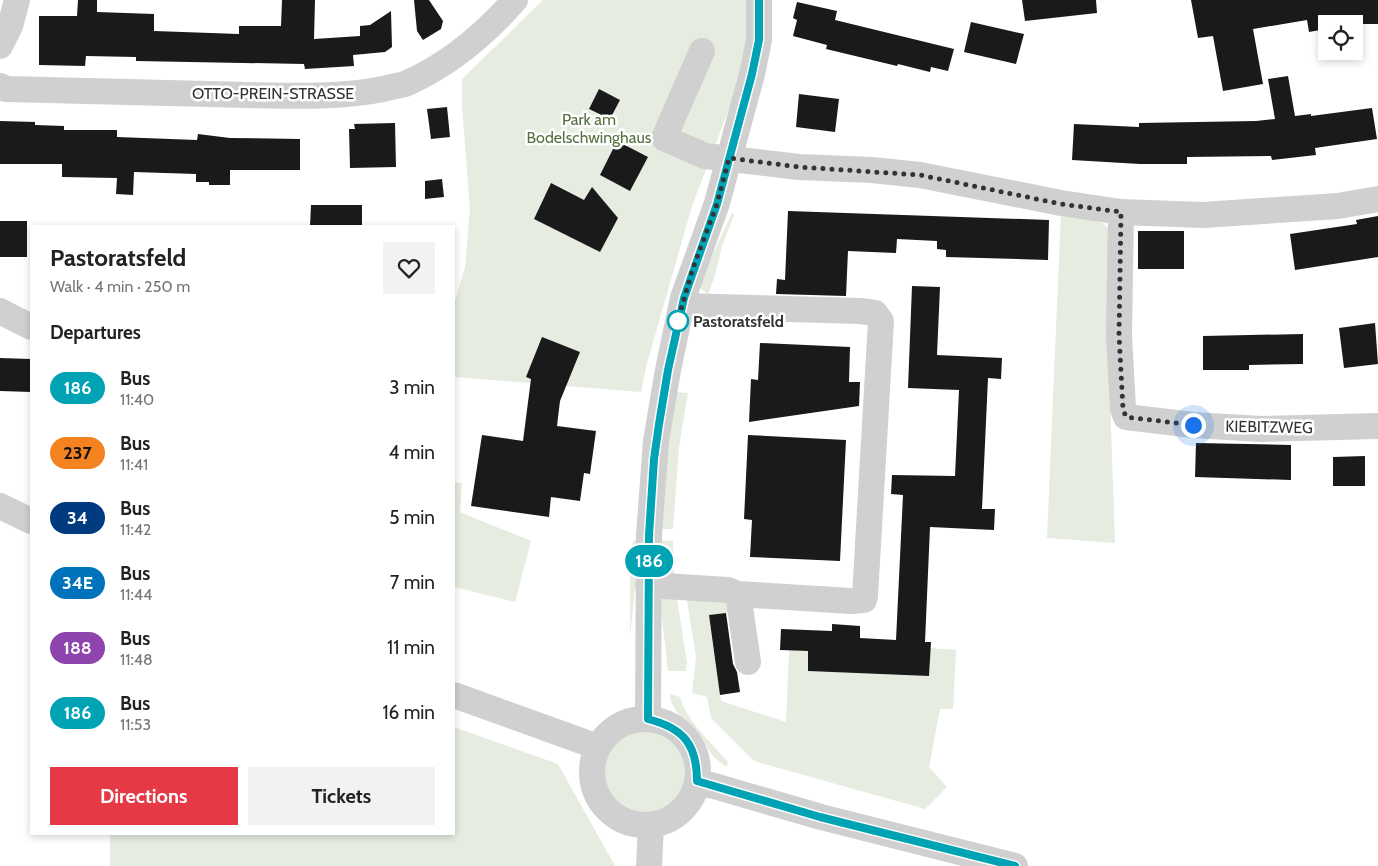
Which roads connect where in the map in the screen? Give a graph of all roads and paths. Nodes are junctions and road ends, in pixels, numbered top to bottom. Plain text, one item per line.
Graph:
1 (17, 0) edge
2 (515, 0) edge
3 (759, 0) edge
4 (0, 46) edge
5 (702, 51) dead end
6 (0, 86) edge
7 (729, 158) junction
8 (1378, 199) edge
9 (1121, 212) junction
10 (682, 306) junction
11 (0, 311) edge
12 (30, 326) edge
13 (1378, 426) edge
14 (0, 506) edge
15 (30, 521) edge
16 (648, 585) junction
17 (738, 594) junction
18 (748, 662) dead end
19 (455, 695) edge
20 (648, 719) junction
21 (598, 747) junction
22 (697, 781) junction
23 (651, 825) junction
24 (649, 866) edge
25 (1015, 866) edge

1 - 4 street
2 - 6 street, OTTO-PREIN-STRASSE
3 - 7 street
5 - 7 street
7 - 9 street
7 - 10 street
8 - 9 street
9 - 13 street, KIEBITZWEG
10 - 16 street
10 - 17 street
11 - 12 street
14 - 15 street
16 - 17 street
16 - 20 street
17 - 18 street
19 - 21 street
20 - 21 street
20 - 22 street
21 - 23 street
22 - 23 street
22 - 25 street
23 - 24 street

